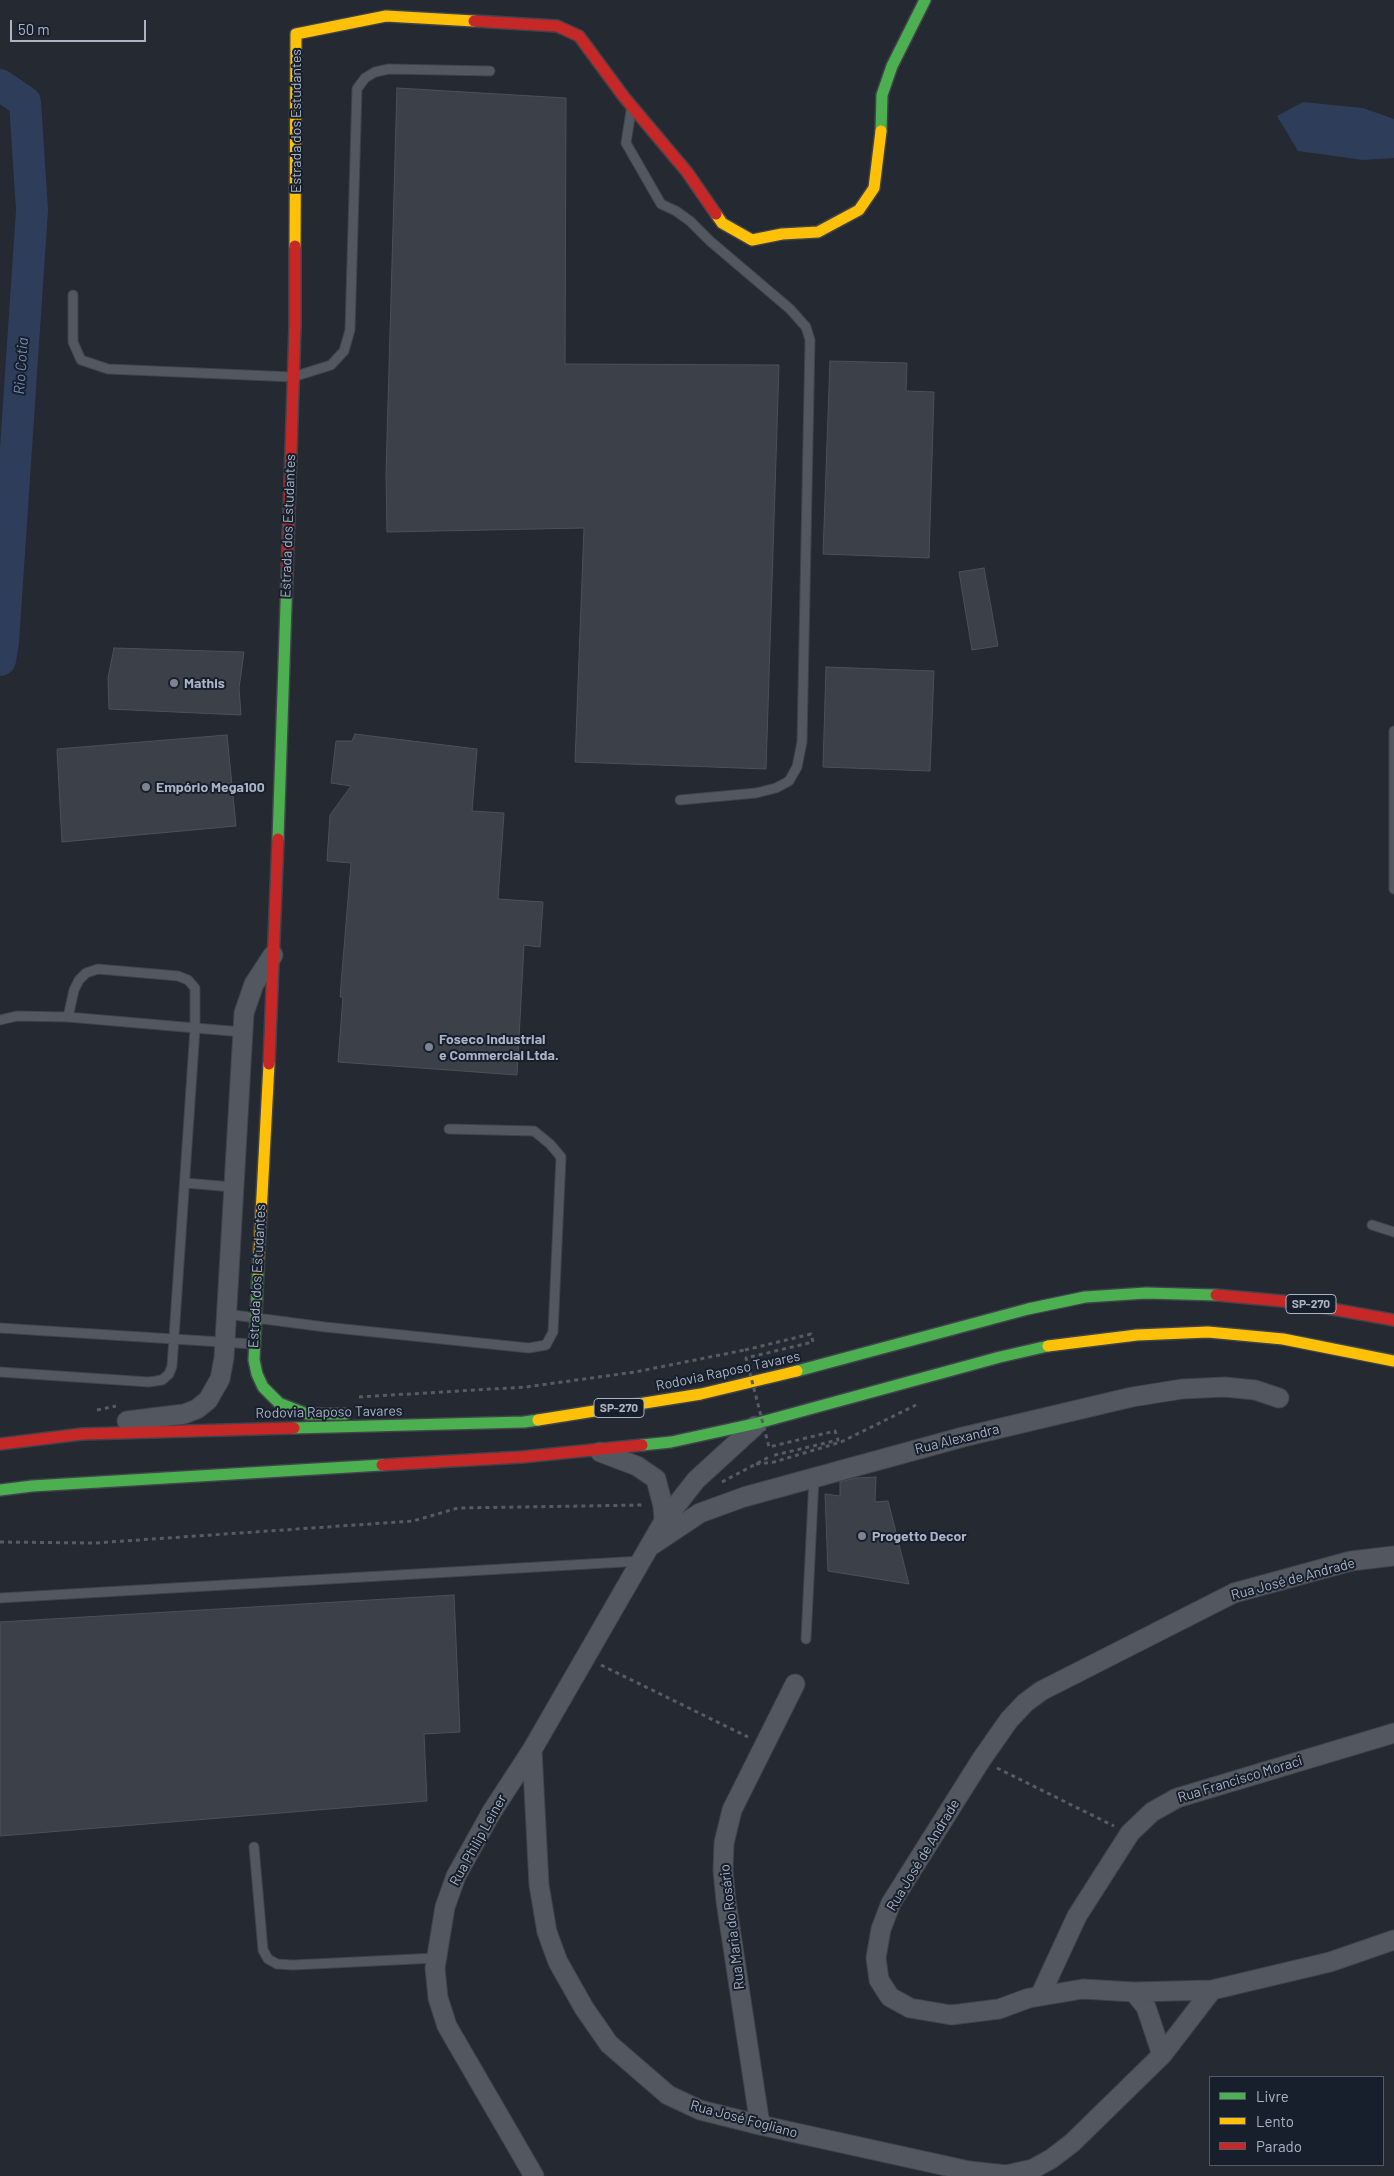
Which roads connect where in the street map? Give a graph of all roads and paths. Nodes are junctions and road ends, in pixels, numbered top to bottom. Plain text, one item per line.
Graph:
1 (925, 0) edge
2 (490, 71) dead end
3 (631, 106) junction
4 (73, 295) dead end
5 (293, 377) junction
6 (1394, 731) edge
7 (680, 800) dead end
8 (1394, 890) edge
9 (274, 954) junction
10 (68, 1017) junction
11 (0, 1020) edge
12 (195, 1028) junction
13 (242, 1032) junction
14 (270, 1034) junction
15 (449, 1129) dead end
16 (185, 1183) junction
17 (233, 1186) junction
18 (1372, 1226) dead end
19 (1394, 1232) edge
20 (1294, 1302) junction
21 (1350, 1302) dead end
22 (226, 1314) junction
23 (254, 1318) junction
24 (1394, 1320) edge
25 (0, 1328) edge
26 (174, 1338) junction
27 (224, 1342) junction
28 (253, 1344) junction
29 (1394, 1361) edge
30 (0, 1372) edge
31 (351, 1397) dead end
32 (1279, 1398) dead end
33 (924, 1402) dead end
34 (122, 1405) dead end
35 (93, 1410) dead end
36 (451, 1412) dead end
37 (358, 1414) dead end
38 (524, 1422) junction
39 (758, 1423) junction
40 (0, 1443) edge
41 (594, 1450) junction
42 (756, 1464) junction
43 (814, 1478) junction
44 (696, 1480) junction
45 (0, 1490) edge
46 (664, 1514) junction
47 (0, 1542) edge
48 (645, 1554) junction
49 (1394, 1556) edge
50 (0, 1598) edge
51 (806, 1639) dead end
52 (585, 1658) junction
53 (795, 1684) dead end
54 (1394, 1732) edge
55 (763, 1744) junction
56 (532, 1750) junction
57 (980, 1760) junction
58 (1130, 1833) junction
59 (254, 1847) dead end
60 (1394, 1940) edge
61 (436, 1958) junction
62 (1212, 1990) junction
63 (1134, 1992) junction
64 (1040, 1996) junction
65 (1162, 2055) junction
66 (760, 2125) junction
67 (534, 2176) edge

1 - 3 main road, Estrada dos Estudantes
2 - 5 lane
3 - 5 main road, Estrada dos Estudantes
3 - 7 lane
4 - 5 lane
5 - 9 main road, Estrada dos Estudantes
6 - 8 lane
9 - 13 street, Estrada dos Estudantes
9 - 14 main road, Estrada dos Estudantes
10 - 11 lane
10 - 12 lane
10 - 12 lane
12 - 13 lane
12 - 16 lane
13 - 14 street
13 - 17 street, Estrada dos Estudantes
14 - 23 main road, Estrada dos Estudantes
15 - 23 lane
16 - 17 lane
16 - 26 lane
17 - 22 street, Estrada dos Estudantes
18 - 19 lane
20 - 21 lane
20 - 24 main road, Rodovia Raposo Tavares / SP-270
20 - 38 main road, Rodovia Raposo Tavares / SP-270
22 - 23 lane
22 - 27 street, Estrada dos Estudantes
23 - 28 main road, Estrada dos Estudantes
25 - 26 lane
26 - 27 lane
26 - 30 lane
27 - 28 lane
27 - 40 street, Estrada dos Estudantes
28 - 37 main road, Estrada dos Estudantes
29 - 39 main road
31 - 42 path, bridge
32 - 43 street, Rua Alexandra
33 - 42 path
34 - 35 path
36 - 38 main road
38 - 40 main road, Rodovia Raposo Tavares / SP-270
39 - 41 main road
39 - 44 street, Rua Philip Leiner
41 - 45 main road
41 - 46 street
42 - 44 path
43 - 48 street, Rua Alexandra
43 - 51 lane
44 - 46 street, Rua Philip Leiner
46 - 47 path
46 - 48 street, Rua Philip Leiner
48 - 50 lane
48 - 52 street, Rua Philip Leiner
49 - 57 street, Rua José de Andrade
52 - 55 path
52 - 56 street, Rua Philip Leiner
53 - 55 street, Rua Maria do Rosário
54 - 58 street, Rua Francisco Moraci
55 - 66 street, Rua Maria do Rosário
56 - 61 street, Rua Philip Leiner
56 - 66 street, Rua José Fogliano
57 - 58 path
57 - 64 street, Rua José de Andrade
58 - 64 street, Rua Francisco Moraci
59 - 61 lane
60 - 62 street, Rua José de Andrade
61 - 67 street, Rua Philip Leiner
62 - 63 street, Rua José de Andrade
62 - 65 street, Rua José Fogliano
63 - 64 street, Rua José de Andrade
63 - 65 street
65 - 66 street, Rua José Fogliano

